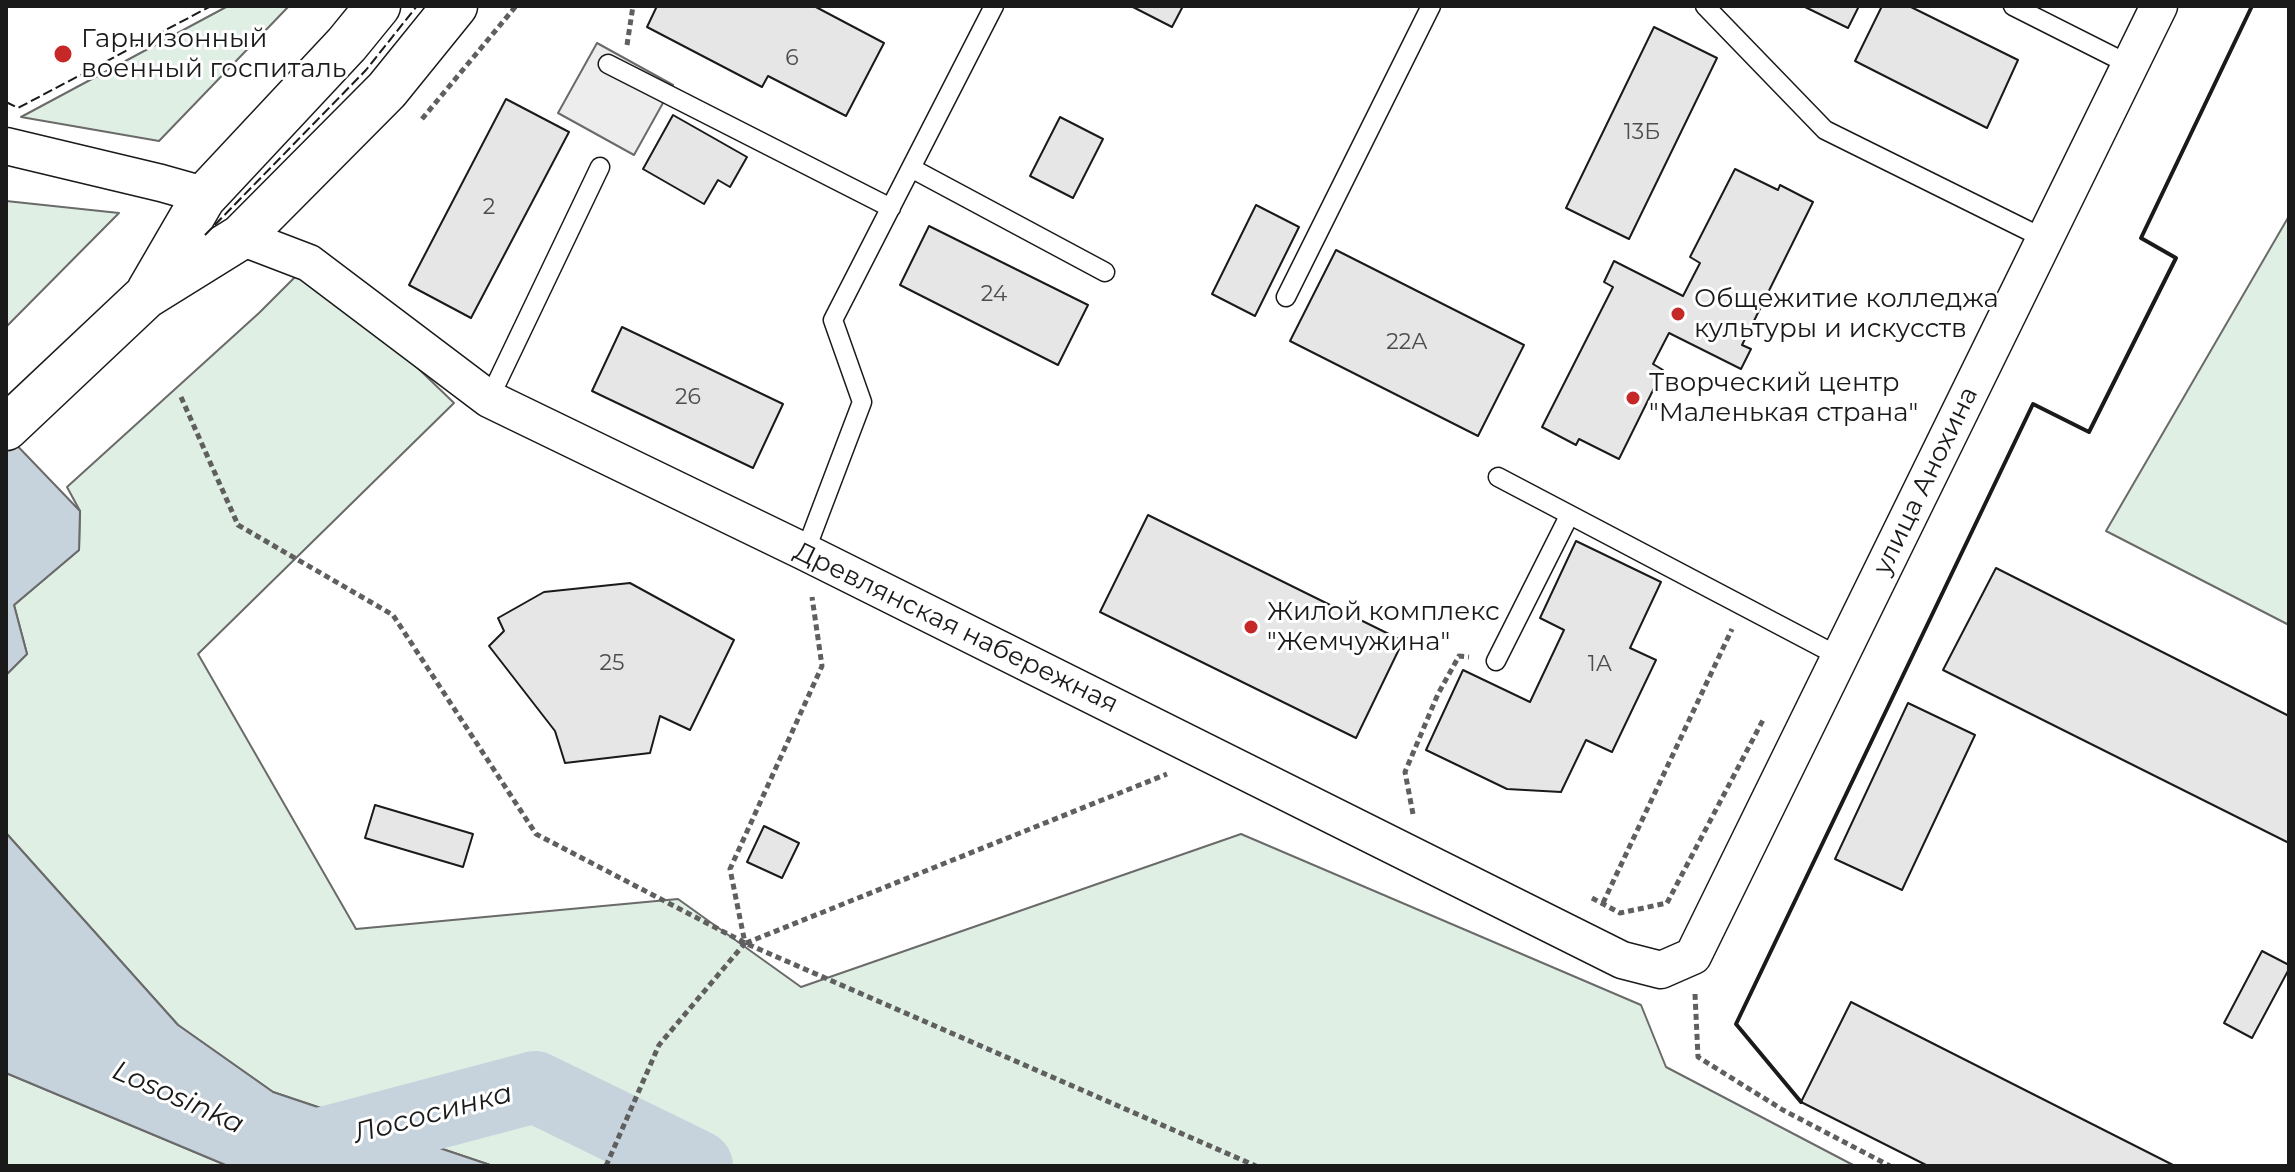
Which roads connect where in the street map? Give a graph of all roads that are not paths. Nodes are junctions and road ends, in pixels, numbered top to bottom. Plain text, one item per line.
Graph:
1 (378, 6) edge
2 (455, 6) edge
3 (994, 6) edge
4 (1431, 6) edge
5 (1705, 6) edge
6 (2013, 6) edge
7 (2159, 6) edge
8 (608, 64) dead end
9 (2130, 65) junction
10 (6, 146) edge
11 (600, 167) dead end
12 (911, 168) junction
13 (203, 198) junction
14 (891, 208) junction
15 (241, 237) junction
16 (2045, 239) junction
17 (1105, 272) dead end
18 (146, 296) junction
19 (1286, 297) dead end
20 (489, 399) junction
21 (6, 428) edge
22 (1498, 477) dead end
23 (1569, 516) junction
24 (805, 552) junction
25 (1840, 657) junction
26 (1496, 661) road end
27 (1693, 956) joint

1 - 13 main road
2 - 15 main road
3 - 12 lane
4 - 19 lane
5 - 16 lane
6 - 9 lane
7 - 9 street, улица Анохина
8 - 14 lane
9 - 16 street, улица Анохина
10 - 13 street
11 - 20 lane
12 - 14 lane
12 - 17 lane
13 - 18 main road
14 - 24 lane
15 - 18 main road
15 - 20 street, Древлянская набережная
16 - 25 street, улица Анохина
18 - 21 main road
20 - 24 street, Древлянская набережная
22 - 23 lane
23 - 25 lane
23 - 26 lane
24 - 27 street, Древлянская набережная
25 - 27 street, улица Анохина

